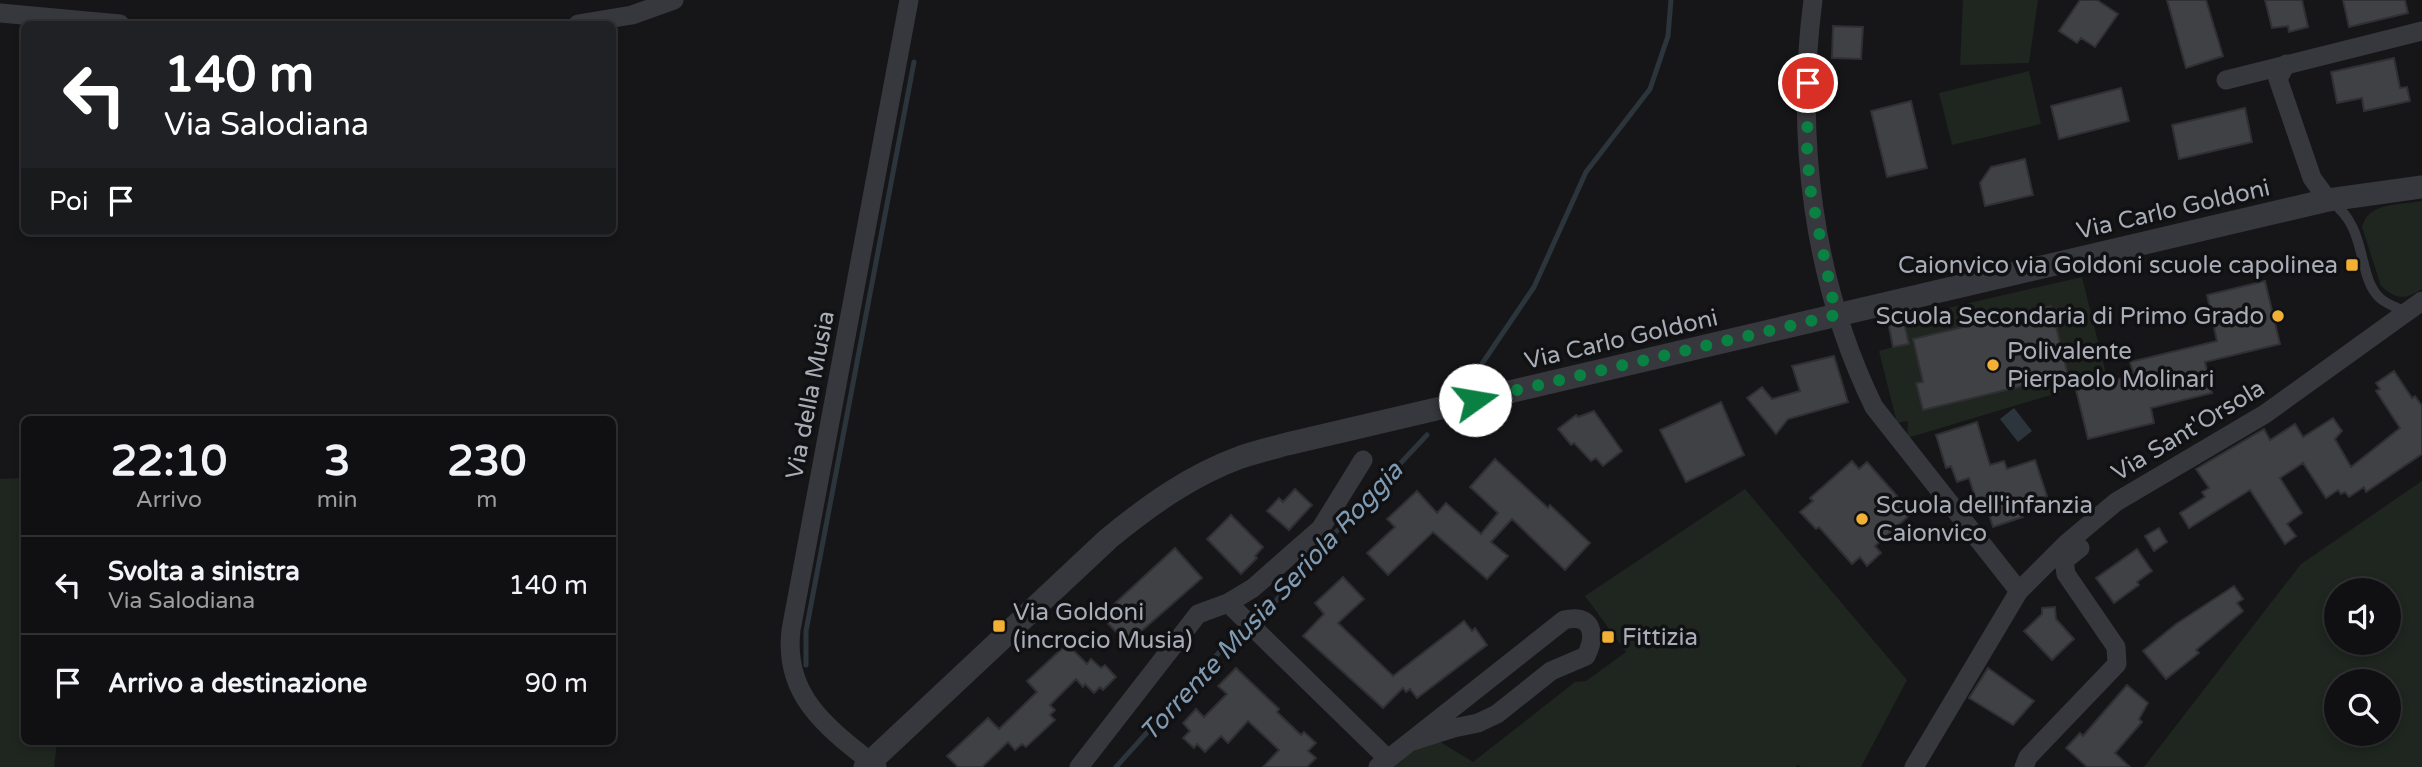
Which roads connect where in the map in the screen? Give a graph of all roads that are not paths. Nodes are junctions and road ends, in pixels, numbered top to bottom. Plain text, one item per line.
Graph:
1 (674, 0) edge
2 (909, 0) edge
3 (1813, 0) edge
4 (0, 13) edge
5 (87, 21) edge
6 (596, 21) edge
7 (2422, 31) edge
8 (2286, 64) junction
9 (2226, 80) dead end
10 (2422, 187) edge
11 (2328, 200) junction
12 (2414, 307) edge
13 (1836, 315) junction
14 (1363, 460) dead end
15 (2116, 502) junction
16 (2019, 591) junction
17 (1228, 603) junction
18 (1410, 742) junction
19 (1383, 763) edge
20 (870, 765) edge
21 (1079, 767) edge
22 (1914, 767) edge
23 (2024, 767) edge

1 - 6 street
2 - 20 street, Via della Musia
3 - 13 street
4 - 5 street
7 - 8 street
8 - 9 street
8 - 11 street
10 - 11 street, Via Carlo Goldoni
11 - 12 lane
11 - 13 street, Via Carlo Goldoni
12 - 15 street, Via Sant'Orsola
13 - 16 street
13 - 20 street, Via Carlo Goldoni
14 - 17 street
15 - 16 street, Via Sant'Orsola
15 - 23 street
16 - 22 street, Via Sant'Orsola
17 - 19 street
17 - 21 street
18 - 18 street
18 - 19 street

